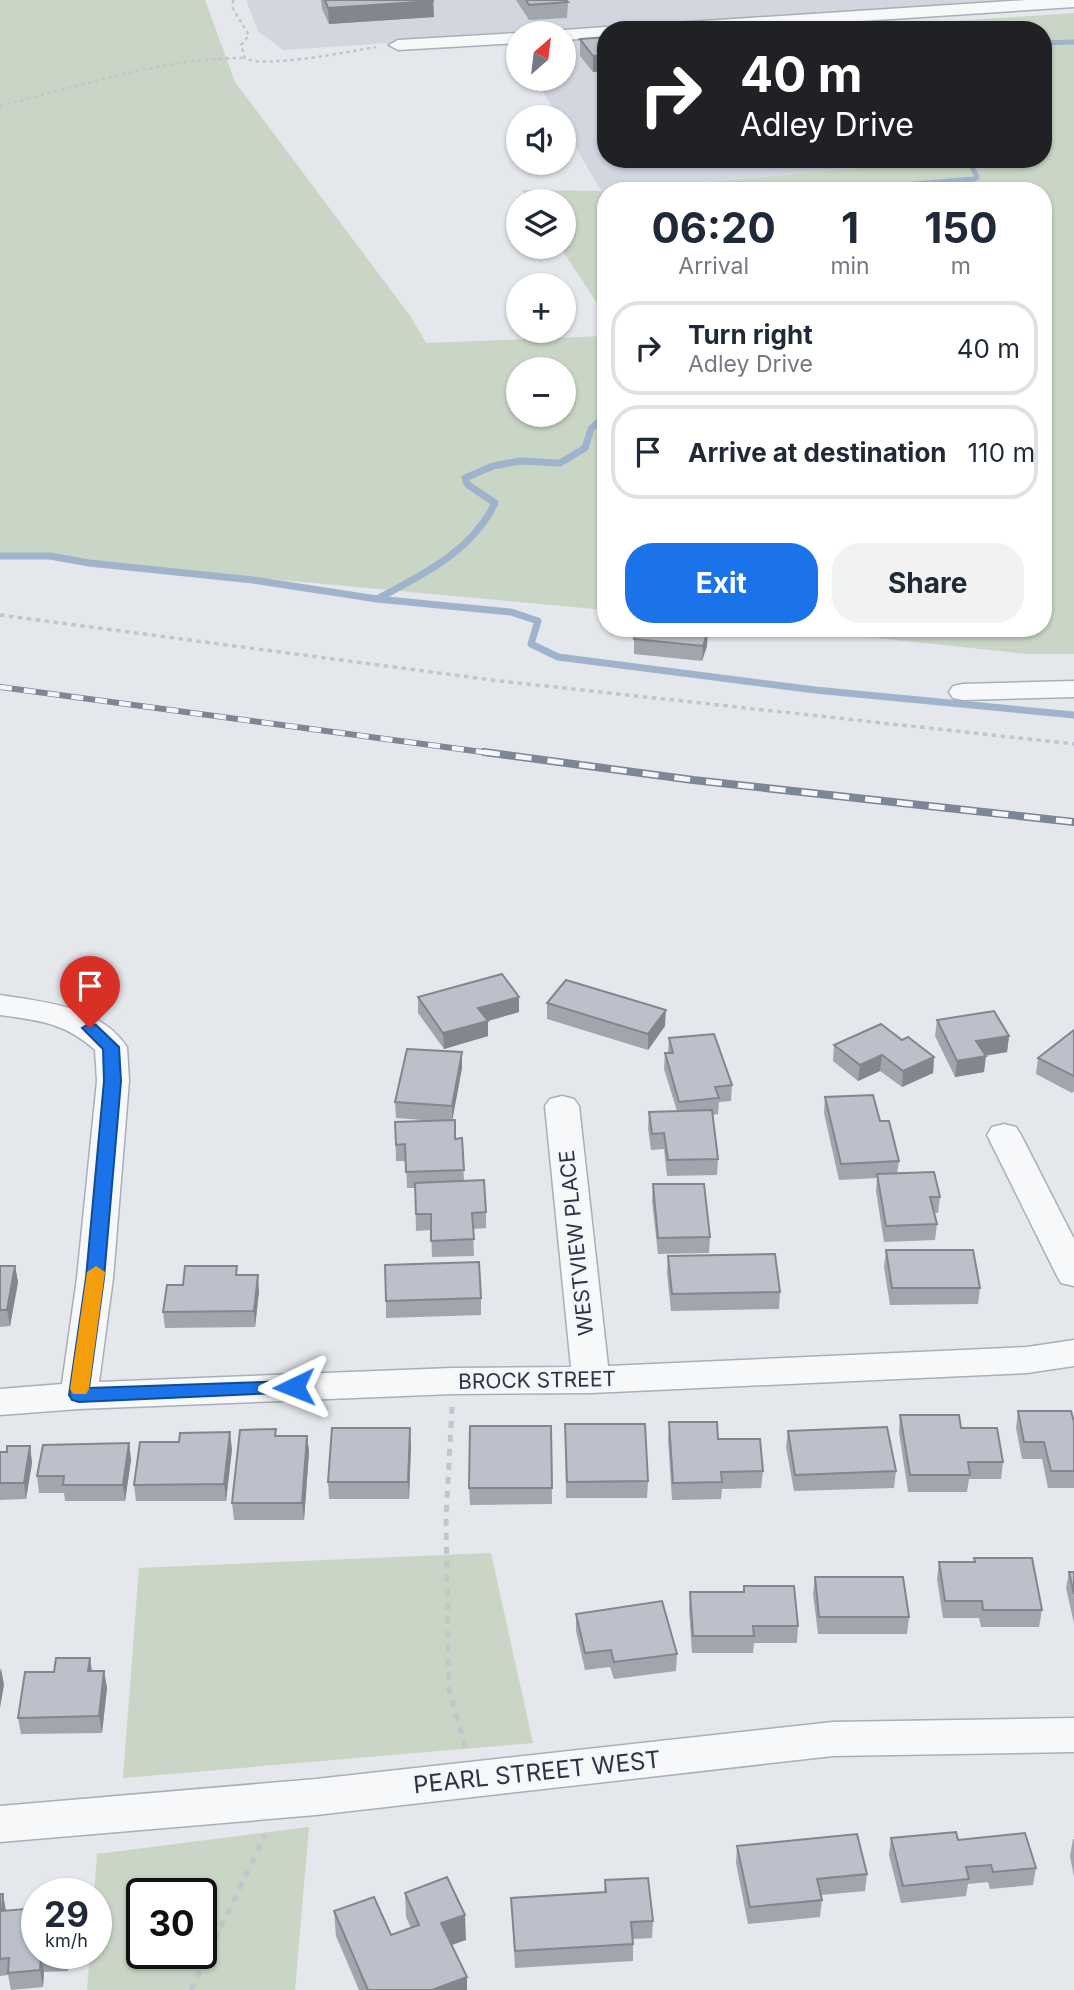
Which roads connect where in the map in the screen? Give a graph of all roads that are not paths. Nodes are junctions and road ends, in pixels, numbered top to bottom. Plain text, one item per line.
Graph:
1 (1074, 2) edge
2 (781, 21) edge
3 (597, 33) edge
4 (576, 34) edge
5 (506, 39) edge
6 (398, 45) road end
7 (1074, 689) edge
8 (963, 692) dead end
9 (0, 1005) edge
10 (562, 1106) dead end
11 (1004, 1135) dead end
12 (1074, 1274) edge
13 (1074, 1353) edge
14 (591, 1380) junction
15 (79, 1395) junction
16 (0, 1402) edge
17 (1074, 1735) edge
18 (0, 1824) edge

1 - 2 street
3 - 4 street
5 - 6 street
7 - 8 street
9 - 15 street
10 - 14 street, WESTVIEW PLACE
11 - 12 street
13 - 14 street, BROCK STREET
14 - 15 street, BROCK STREET
15 - 16 street, BROCK STREET
17 - 18 street, PEARL STREET WEST

